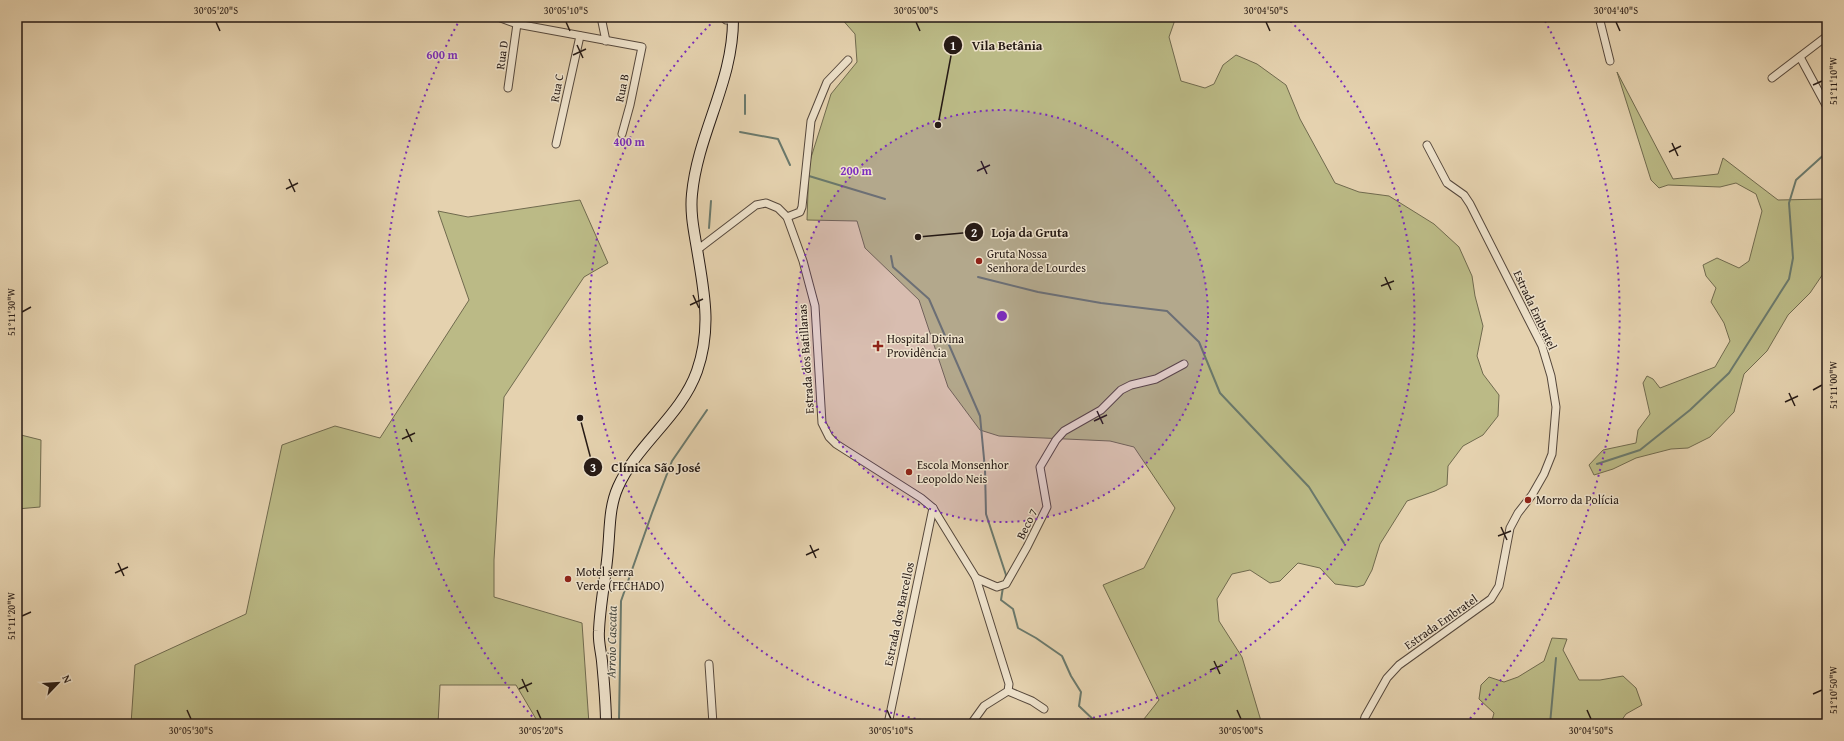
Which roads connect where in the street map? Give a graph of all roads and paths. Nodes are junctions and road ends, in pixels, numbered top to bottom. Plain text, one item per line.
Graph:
1 (498, 17) edge
2 (601, 17) edge
3 (723, 17) edge
4 (1599, 17) edge
5 (734, 18) edge
6 (517, 24) junction
7 (580, 36) junction
8 (1827, 36) edge
9 (606, 41) junction
10 (1800, 57) junction
11 (848, 60) dead end
12 (1610, 61) dead end
13 (1772, 78) dead end
14 (508, 88) dead end
15 (1827, 107) edge
16 (622, 134) dead end
17 (556, 144) dead end
18 (1427, 145) dead end
19 (787, 217) junction
20 (697, 250) junction
21 (1184, 364) dead end
22 (933, 508) junction
23 (976, 578) junction
24 (709, 664) dead end
25 (1008, 691) junction
26 (1044, 709) dead end
27 (606, 724) edge
28 (713, 724) edge
29 (888, 724) edge
30 (971, 724) edge
31 (1363, 724) edge

1 - 6 street
2 - 9 street
3 - 5 street
4 - 12 street
5 - 20 main road
6 - 7 street
6 - 14 street, Rua D
7 - 9 street
7 - 17 street, Rua C
8 - 10 street
9 - 16 street, Rua B
10 - 13 street
10 - 15 street
11 - 19 street
18 - 31 street, Estrada Embratel
19 - 20 street
19 - 22 street, Estrada dos Batillanas
20 - 27 main road
21 - 23 street, Beco 7
22 - 23 street, Estrada dos Batillanas
22 - 29 street, Estrada dos Barcellos
23 - 25 street, Estrada dos Batillanas
24 - 28 street
25 - 26 street
25 - 30 street

